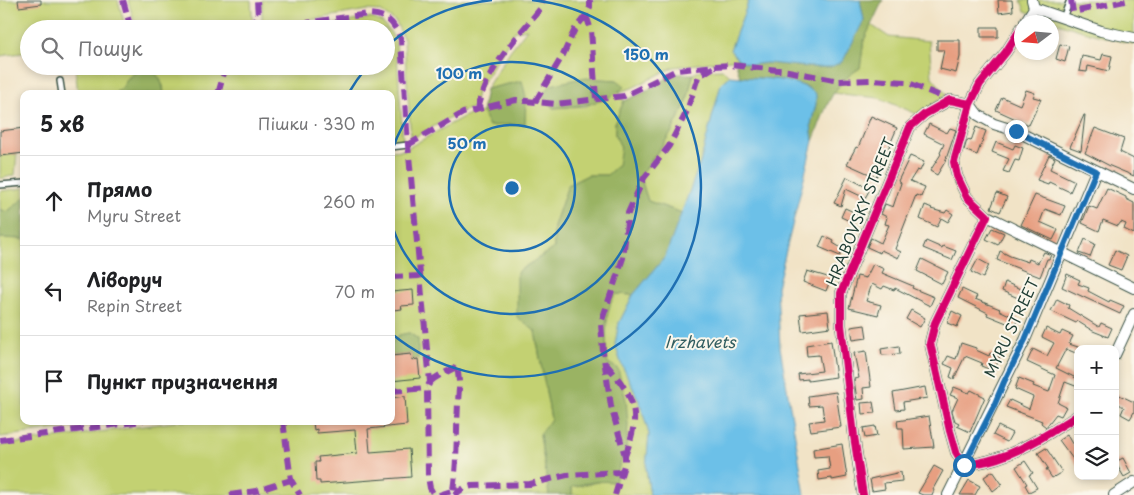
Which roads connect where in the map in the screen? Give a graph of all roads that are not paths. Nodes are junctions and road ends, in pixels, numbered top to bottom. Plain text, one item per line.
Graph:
1 (1070, 0) edge
2 (1033, 4) edge
3 (1063, 18) junction
4 (1134, 38) edge
5 (1014, 40) edge
6 (60, 80) dead end
7 (61, 90) edge
8 (970, 104) junction
9 (408, 145) dead end
10 (395, 147) edge
11 (1096, 171) junction
12 (20, 183) edge
13 (0, 185) edge
14 (1134, 189) edge
15 (987, 216) junction
16 (1061, 253) junction
17 (1134, 288) edge
18 (1134, 314) edge
19 (1119, 346) edge
20 (1074, 417) edge
21 (964, 465) junction
22 (1134, 482) edge
23 (863, 495) edge
24 (948, 495) edge
25 (1114, 495) edge

1 - 3 lane
2 - 3 street
3 - 4 street
5 - 8 street
6 - 7 lane
8 - 11 street
8 - 15 street
8 - 23 street, HRABOVSKY STREET
9 - 10 lane
11 - 14 street
11 - 16 street, MYRU STREET
12 - 13 lane
15 - 16 street
15 - 21 street
16 - 17 street
16 - 21 street, MYRU STREET
18 - 19 street
20 - 21 street
21 - 24 street, MYRU STREET
22 - 25 street

